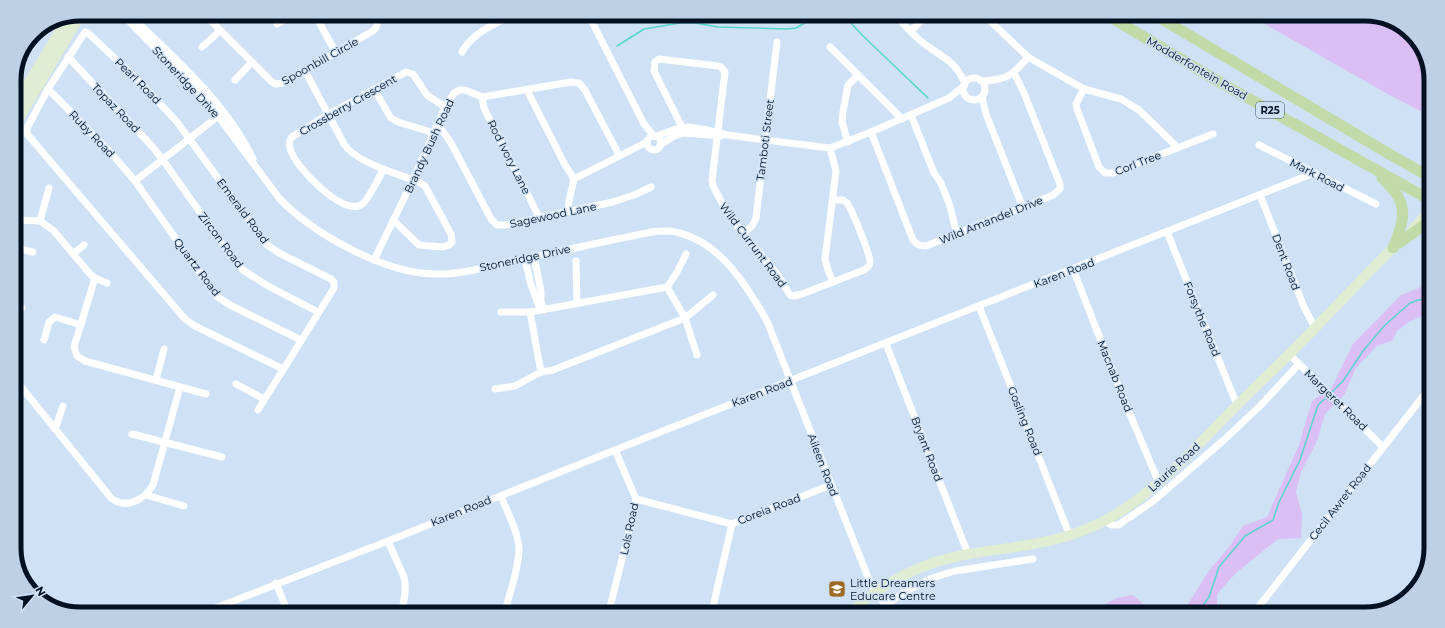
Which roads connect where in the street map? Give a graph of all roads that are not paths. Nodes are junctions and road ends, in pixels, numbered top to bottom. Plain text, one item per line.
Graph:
1 (77, 21) edge
2 (129, 21) edge
3 (136, 21) edge
4 (211, 21) edge
5 (283, 21) edge
6 (318, 21) edge
7 (377, 21) edge
8 (501, 21) edge
9 (592, 21) edge
10 (901, 21) edge
11 (921, 21) edge
12 (990, 21) edge
13 (1117, 21) edge
14 (1165, 21) edge
15 (65, 23) edge
16 (277, 24) dead end
17 (220, 31) junction
18 (911, 31) junction
19 (777, 42) dead end
20 (202, 47) dead end
21 (830, 47) dead end
22 (462, 52) dead end
23 (336, 53) junction
24 (68, 57) junction
25 (1028, 57) junction
26 (252, 62) junction
27 (305, 71) junction
28 (959, 71) junction
29 (1014, 73) junction
30 (858, 75) junction
31 (973, 78) junction
32 (235, 80) dead end
33 (996, 81) junction
34 (982, 82) junction
35 (964, 85) junction
36 (48, 89) junction
37 (374, 89) junction
38 (1084, 89) junction
39 (527, 90) junction
40 (21, 95) edge
41 (966, 96) junction
42 (981, 96) junction
43 (482, 97) junction
44 (949, 98) junction
45 (445, 107) junction
46 (221, 114) junction
47 (329, 114) junction
48 (911, 115) junction
49 (21, 116) edge
50 (902, 119) junction
51 (438, 124) junction
52 (683, 130) junction
53 (871, 132) junction
54 (434, 133) junction
55 (718, 134) junction
56 (1213, 134) dead end
57 (190, 138) junction
58 (651, 140) junction
59 (765, 140) junction
60 (848, 142) junction
61 (660, 145) junction
62 (1259, 145) dead end
63 (1177, 147) junction
64 (830, 148) junction
65 (620, 156) junction
66 (163, 160) junction
67 (1366, 165) junction
68 (384, 168) junction
69 (1314, 173) junction
70 (1424, 174) edge
71 (574, 179) junction
72 (413, 180) junction
73 (135, 181) junction
74 (651, 187) dead end
75 (49, 188) dead end
76 (1260, 195) junction
77 (1424, 197) edge
78 (833, 200) junction
79 (1376, 204) dead end
80 (1023, 208) junction
81 (568, 211) junction
82 (539, 217) junction
83 (1424, 217) edge
84 (21, 220) edge
85 (40, 221) junction
86 (392, 223) junction
87 (1424, 225) edge
88 (1167, 232) junction
89 (957, 233) junction
90 (743, 234) junction
91 (84, 245) dead end
92 (1396, 245) junction
93 (21, 251) edge
94 (33, 252) dead end
95 (73, 254) junction
96 (686, 254) dead end
97 (534, 256) junction
98 (526, 258) junction
99 (374, 260) junction
100 (576, 261) dead end
101 (1073, 269) junction
102 (94, 278) junction
103 (833, 282) junction
104 (107, 283) dead end
105 (667, 287) junction
106 (713, 296) dead end
107 (578, 304) junction
108 (979, 306) junction
109 (542, 310) junction
110 (318, 312) junction
111 (501, 312) dead end
112 (530, 312) junction
113 (684, 318) junction
114 (81, 325) junction
115 (1315, 328) junction
116 (773, 337) joint
117 (44, 340) dead end
118 (301, 340) junction
119 (886, 344) junction
120 (164, 349) dead end
121 (1289, 354) junction
122 (697, 355) dead end
123 (1299, 364) junction
124 (283, 369) junction
125 (541, 372) junction
126 (156, 380) junction
127 (790, 381) junction
128 (236, 384) dead end
129 (21, 387) edge
130 (180, 387) junction
131 (495, 389) dead end
132 (206, 394) dead end
133 (1424, 395) edge
134 (264, 399) junction
135 (63, 406) dead end
136 (1237, 406) junction
137 (258, 410) dead end
138 (55, 429) junction
139 (132, 434) dead end
140 (165, 442) junction
141 (1383, 447) junction
142 (1194, 449) junction
143 (615, 450) junction
144 (222, 457) dead end
145 (1203, 458) junction
146 (1159, 483) junction
147 (831, 485) junction
148 (146, 494) junction
149 (500, 496) junction
150 (636, 499) junction
151 (184, 506) dead end
152 (1104, 521) junction
153 (732, 524) junction
154 (1070, 536) junction
155 (388, 541) junction
156 (968, 554) junction
157 (1033, 559) dead end
158 (276, 583) junction
159 (876, 593) junction
160 (885, 605) junction
161 (217, 607) edge
162 (286, 607) edge
163 (403, 607) edge
164 (507, 607) edge
165 (611, 607) edge
166 (713, 607) edge
167 (858, 607) edge
168 (883, 607) edge
169 (1258, 607) edge

1 - 49 main road
2 - 46 street, Stoneridge Drive
3 - 46 street, Stoneridge Drive
4 - 17 street, Spoonbill Circle
5 - 16 street
6 - 23 street
7 - 23 street, Spoonbill Circle
8 - 22 street
9 - 58 street
10 - 18 street
11 - 18 street
12 - 25 street
13 - 67 main road, Modderfontein Road / R25
14 - 70 main road, R25
15 - 40 main road
17 - 20 street
17 - 26 street, Spoonbill Circle
18 - 28 street
19 - 59 street, Tamboti Street
21 - 30 street
23 - 27 street, Spoonbill Circle
24 - 36 street
24 - 57 street, Pearl Road
24 - 66 street, Topaz Road
25 - 29 street
25 - 38 street
26 - 27 street, Spoonbill Circle
26 - 32 street
27 - 47 street
28 - 31 street
28 - 35 street
29 - 33 street
29 - 80 street, Wild Amandel Drive
30 - 50 street
30 - 60 street
31 - 34 street
31 - 35 street
33 - 34 street
33 - 42 street
34 - 42 street
35 - 41 street
35 - 44 street
36 - 73 street, Ruby Road
36 - 124 street
37 - 45 street, Crossberry Crescent
37 - 47 street, Crossberry Crescent
37 - 54 street
38 - 63 street
38 - 63 street, Corl Tree
39 - 43 street, Brandy Bush Road
39 - 65 street, Brandy Bush Road
39 - 71 street
41 - 42 street
41 - 44 street
42 - 80 street
43 - 45 street, Brandy Bush Road
43 - 82 street, Rod Ivory Lane
44 - 48 street
45 - 51 street, Brandy Bush Road
46 - 57 street
46 - 99 street, Stoneridge Drive
47 - 68 street
47 - 68 street, Crossberry Crescent
48 - 50 street
48 - 89 street
50 - 53 street
51 - 54 street, Brandy Bush Road
51 - 82 street, Sagewood Lane
52 - 55 street
52 - 55 street, Wild Currunt Road
52 - 58 street
52 - 61 street
53 - 60 street
53 - 89 street, Wild Amandel Drive
54 - 72 street, Brandy Bush Road
55 - 59 street
55 - 90 street, Wild Currunt Road
56 - 63 street, Corl Tree
57 - 66 street
57 - 110 street, Emerald Road
58 - 61 street
58 - 61 street
58 - 65 street
59 - 64 street
59 - 90 street, Tamboti Street
60 - 64 street
62 - 69 street, Mark Road
64 - 78 street
65 - 71 street
66 - 73 street
66 - 110 street, Zircon Road
67 - 77 main road, Modderfontein Road / R25
67 - 92 main road
68 - 72 street
69 - 76 street, Karen Road
69 - 79 street, Mark Road
71 - 81 street
72 - 86 street, Brandy Bush Road
72 - 86 street
73 - 118 street, Quartz Road
74 - 81 street, Sagewood Lane
75 - 85 street
76 - 88 street, Karen Road
76 - 115 street, Dent Road
78 - 103 street
78 - 103 street
80 - 89 street, Wild Amandel Drive
81 - 82 street, Sagewood Lane
83 - 92 main road, Laurie Road
84 - 85 street
85 - 95 street
86 - 99 street, Brandy Bush Road
87 - 92 main road
88 - 101 street, Karen Road
88 - 136 street, Forsythe Road
90 - 103 street, Wild Currunt Road
91 - 95 street
92 - 115 main road, Laurie Road
93 - 94 street
95 - 102 street
96 - 105 street
97 - 98 street, Stoneridge Drive
97 - 109 street
97 - 116 street, Stoneridge Drive
98 - 99 street, Stoneridge Drive
98 - 109 street
100 - 107 street
101 - 108 street, Karen Road
101 - 146 street, Macnab Road
102 - 104 street
102 - 114 street
105 - 107 street
105 - 113 street
106 - 113 street
107 - 109 street
108 - 119 street, Karen Road
108 - 154 street, Gosling Road
109 - 112 street
110 - 118 street
111 - 112 street
112 - 125 street
113 - 122 street
113 - 125 street
114 - 117 street
114 - 126 street
115 - 121 main road, Laurie Road
116 - 127 street, Aileen Road
118 - 124 street
119 - 127 street, Karen Road
119 - 156 street, Bryant Road
120 - 126 street
121 - 123 street, Margeret Road
121 - 136 main road, Laurie Road
123 - 141 street, Margeret Road
123 - 145 street
124 - 134 street
125 - 131 street
126 - 130 street
127 - 143 street, Karen Road
127 - 147 street, Aileen Road
128 - 134 street
129 - 138 street
130 - 132 street
130 - 140 street
133 - 141 street, Cecil Awret Road
134 - 137 street
135 - 138 street
136 - 142 main road, Laurie Road
138 - 148 street
139 - 140 street
140 - 144 street
140 - 148 street
141 - 169 street, Cecil Awret Road
142 - 145 street
142 - 146 main road, Laurie Road
143 - 149 street, Karen Road
143 - 150 street, Lols Road
145 - 152 street
146 - 152 main road, Laurie Road
147 - 153 street, Coreia Road
147 - 159 street, Aileen Road
148 - 151 street
149 - 155 street, Karen Road
149 - 164 street
150 - 153 street, Coreia Road
150 - 165 street, Lols Road
152 - 154 main road, Laurie Road
153 - 166 street
154 - 156 main road, Laurie Road
155 - 158 street, Karen Road
155 - 163 street
156 - 159 main road, Laurie Road
157 - 160 street
158 - 161 street, Karen Road
158 - 162 street
159 - 160 street, Aileen Road
159 - 167 main road, Laurie Road
160 - 168 street

